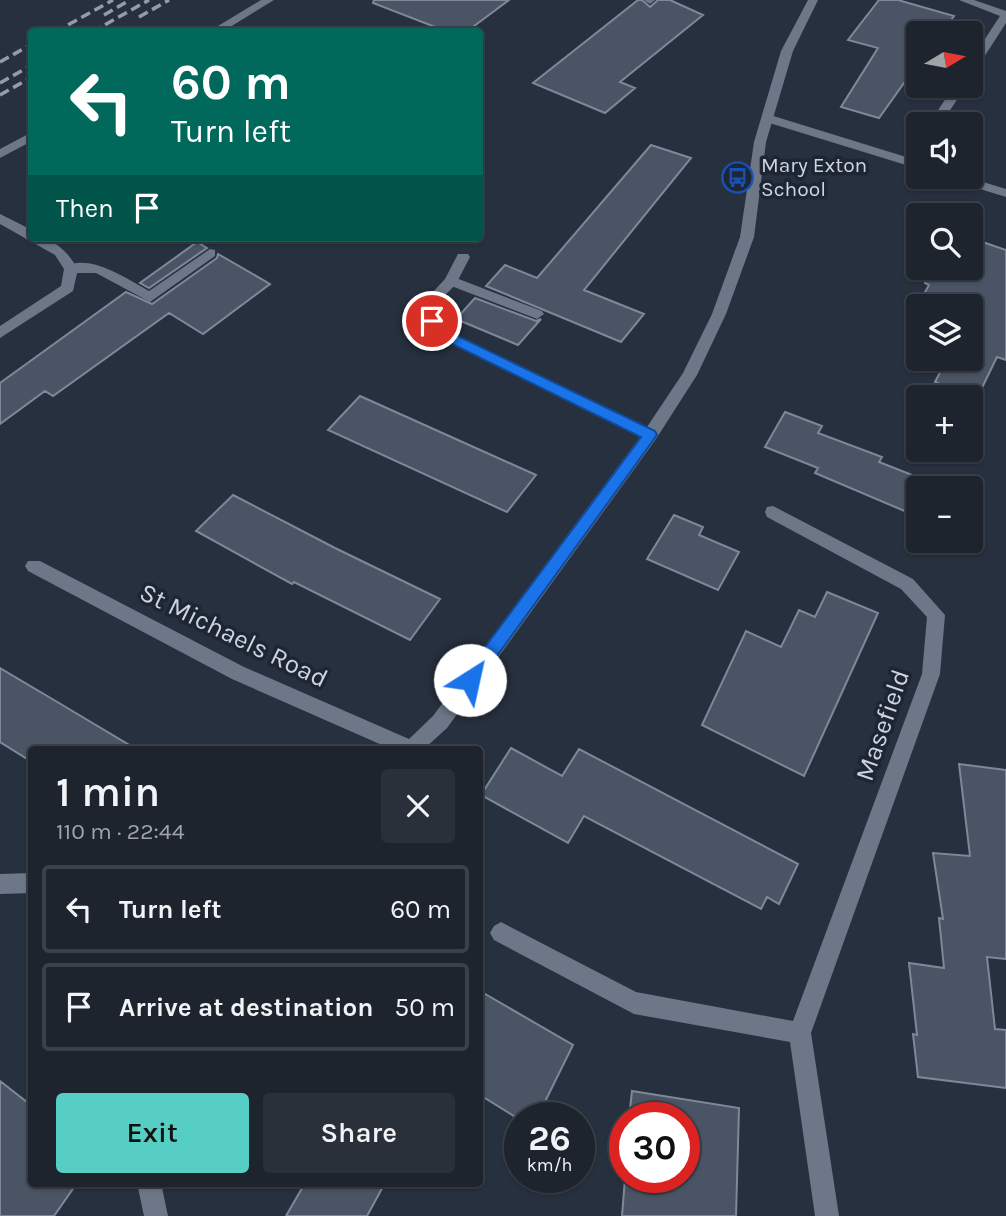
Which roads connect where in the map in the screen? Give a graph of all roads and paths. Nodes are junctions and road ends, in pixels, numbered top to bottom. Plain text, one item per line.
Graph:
1 (268, 0) edge
2 (813, 0) edge
3 (964, 0) edge
4 (1006, 15) edge
5 (220, 28) edge
6 (984, 49) edge
7 (767, 118) junction
8 (28, 137) edge
9 (0, 153) edge
10 (906, 161) edge
11 (983, 186) edge
12 (1006, 193) edge
13 (0, 218) edge
14 (28, 234) edge
15 (42, 242) edge
16 (210, 253) dead end
17 (463, 257) dead end
18 (71, 269) junction
19 (451, 281) junction
20 (537, 314) dead end
21 (0, 333) edge
22 (650, 435) junction
23 (773, 512) dead end
24 (34, 566) dead end
25 (404, 746) edge
26 (414, 746) edge
27 (28, 883) edge
28 (0, 884) edge
29 (501, 933) dead end
30 (800, 1033) junction
31 (150, 1187) edge
32 (156, 1216) edge
33 (827, 1216) edge

1 - 5 street
2 - 7 street, St Michaels Road
3 - 4 street
4 - 6 street
7 - 10 street
7 - 22 street, St Michaels Road
8 - 9 street
11 - 12 street
13 - 14 street
15 - 18 street
16 - 18 street
17 - 19 street
18 - 21 street
19 - 20 street
19 - 22 street
22 - 26 street, St Michaels Road
23 - 30 street, Masefield
24 - 25 street, St Michaels Road
27 - 28 street
29 - 30 street
30 - 33 street, Masefield
31 - 32 street

